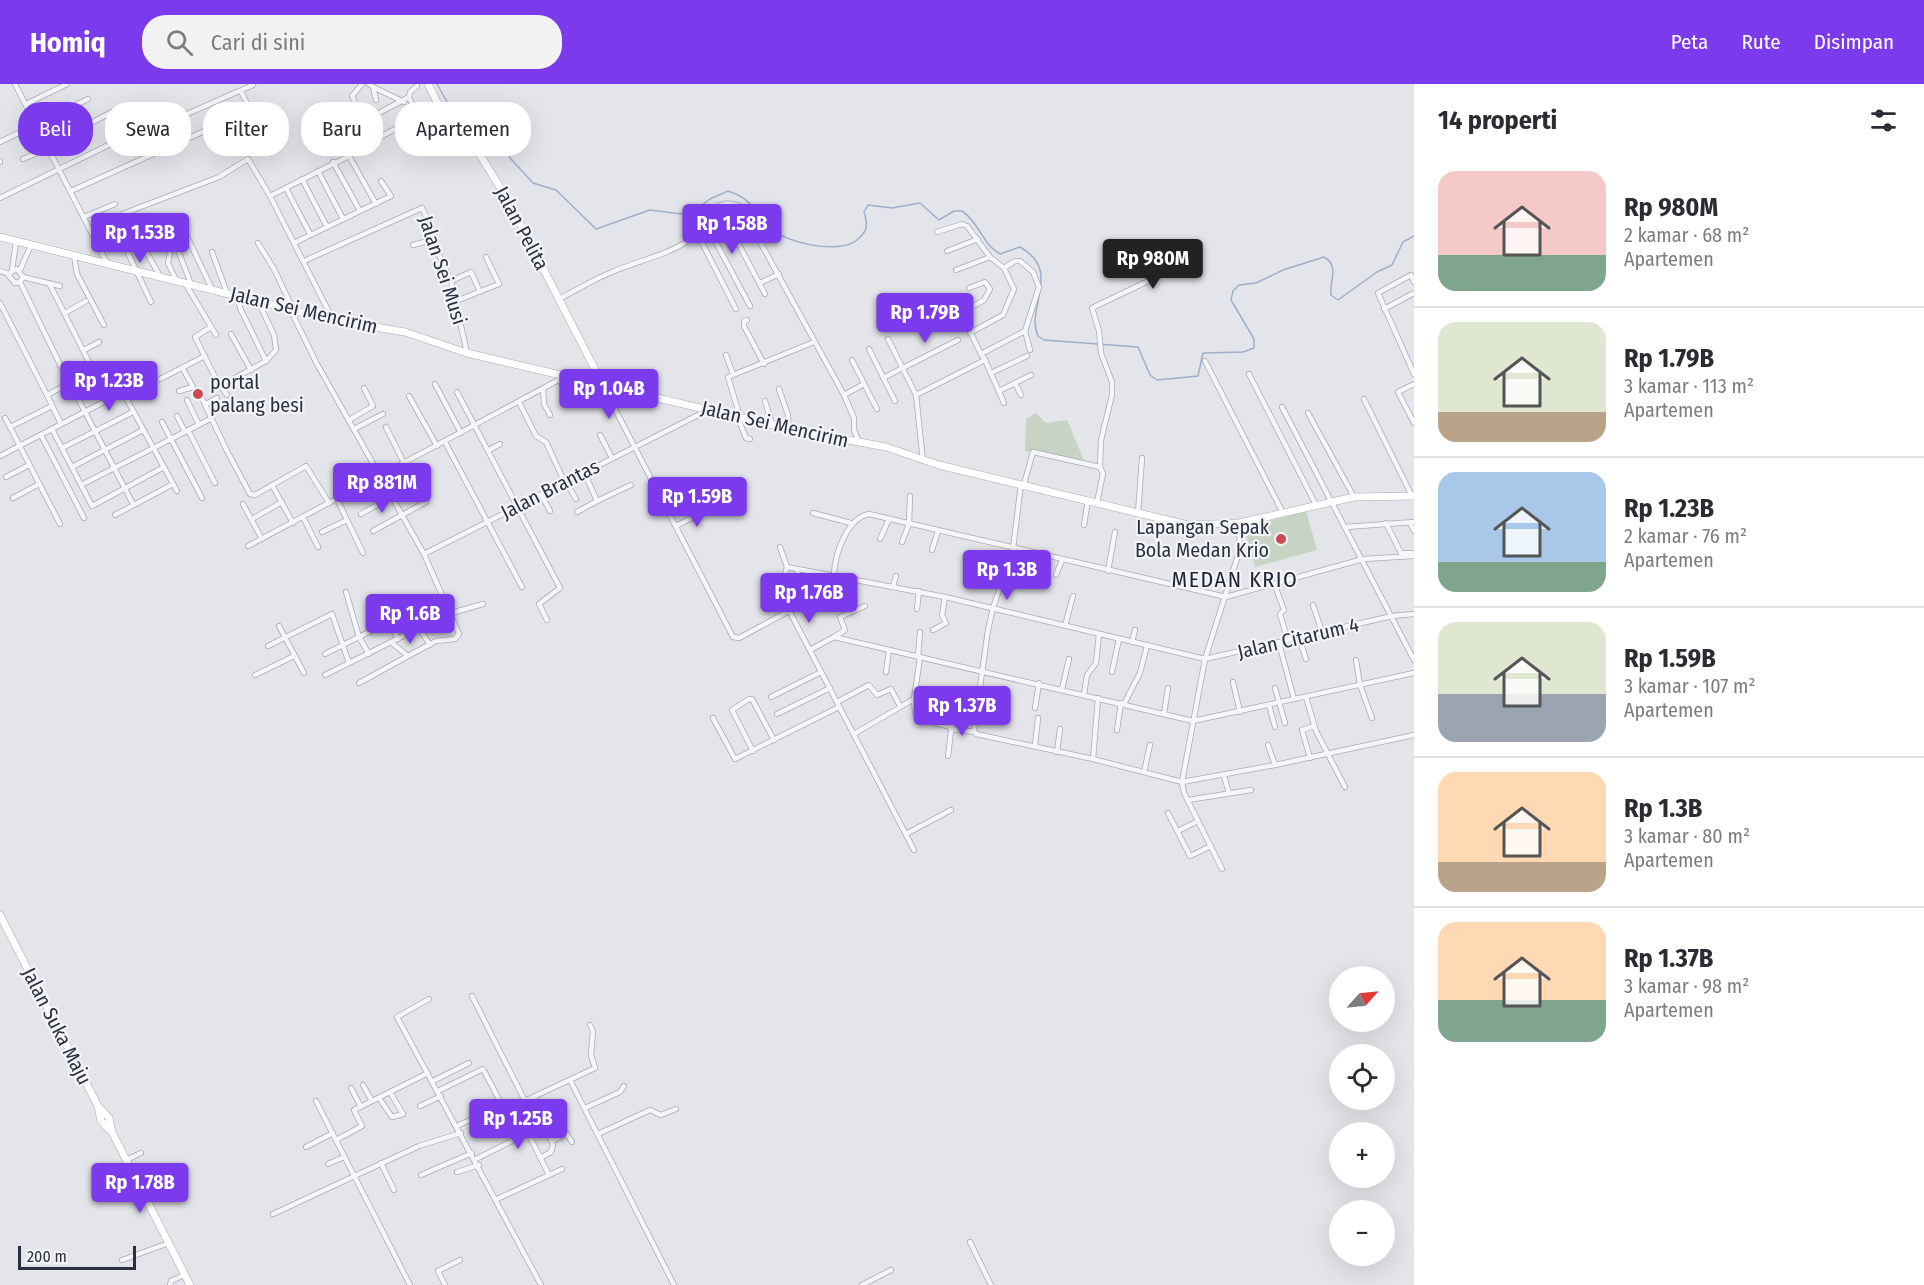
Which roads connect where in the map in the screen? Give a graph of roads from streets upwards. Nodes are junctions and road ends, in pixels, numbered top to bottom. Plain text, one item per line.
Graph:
1 (17, 84) edge
2 (67, 84) edge
3 (362, 84) edge
4 (253, 85) edge
5 (416, 85) edge
6 (428, 85) edge
7 (371, 86) edge
8 (241, 91) junction
9 (409, 97) junction
10 (88, 99) dead end
11 (376, 100) dead end
12 (24, 102) joint
13 (81, 102) edge
14 (246, 102) edge
15 (355, 102) edge
16 (404, 102) joint
17 (411, 102) edge
18 (18, 132) edge
19 (203, 132) edge
20 (0, 142) edge
21 (30, 156) edge
22 (52, 156) edge
23 (23, 159) dead end
24 (333, 162) junction
25 (58, 167) junction
26 (318, 171) junction
27 (302, 179) junction
28 (381, 181) dead end
29 (286, 188) junction
30 (71, 191) junction
31 (270, 196) junction
32 (0, 198) edge
33 (115, 204) dead end
34 (376, 204) junction
35 (719, 207) junction
36 (360, 211) junction
37 (84, 217) junction
38 (343, 219) junction
39 (704, 220) junction
40 (182, 226) dead end
41 (327, 227) junction
42 (160, 231) dead end
43 (696, 231) junction
44 (92, 232) junction
45 (937, 232) dead end
46 (310, 234) junction
47 (0, 237) edge
48 (978, 239) junction
49 (432, 240) junction
50 (140, 241) dead end
51 (15, 242) junction
52 (258, 243) dead end
53 (294, 243) junction
54 (1181, 244) dead end
55 (31, 245) junction
56 (176, 245) dead end
57 (413, 245) dead end
58 (947, 251) dead end
59 (212, 252) dead end
60 (15, 253) junction
61 (128, 253) dead end
62 (24, 256) junction
63 (74, 256) junction
64 (486, 257) dead end
65 (990, 257) junction
66 (304, 261) junction
67 (107, 263) junction
68 (1005, 268) junction
69 (20, 270) junction
70 (137, 270) junction
71 (956, 270) dead end
72 (0, 271) edge
73 (11, 272) junction
74 (779, 273) junction
75 (1412, 274) edge
76 (160, 276) junction
77 (23, 277) junction
78 (176, 280) junction
79 (451, 281) junction
80 (20, 282) junction
81 (1414, 282) edge
82 (49, 283) junction
83 (188, 283) junction
84 (760, 283) junction
85 (60, 286) dead end
86 (969, 288) dead end
87 (212, 289) junction
88 (480, 292) junction
89 (227, 293) junction
90 (1414, 293) edge
91 (765, 294) dead end
92 (238, 295) junction
93 (559, 299) junction
94 (258, 300) junction
95 (86, 301) dead end
96 (456, 301) junction
97 (151, 302) dead end
98 (0, 303) edge
99 (750, 306) dead end
100 (291, 309) junction
101 (736, 309) dead end
102 (1384, 309) junction
103 (64, 313) junction
104 (333, 320) junction
105 (747, 320) dead end
106 (104, 325) dead end
107 (212, 327) junction
108 (1025, 331) junction
109 (970, 333) junction
110 (231, 334) dead end
111 (216, 335) dead end
112 (888, 339) dead end
113 (958, 340) dead end
114 (99, 342) dead end
115 (814, 342) junction
116 (868, 349) dead end
117 (84, 350) junction
118 (1030, 350) dead end
119 (467, 353) junction
120 (981, 354) junction
121 (726, 355) dead end
122 (205, 356) junction
123 (1027, 356) dead end
124 (852, 360) dead end
125 (985, 360) junction
126 (266, 361) junction
127 (1205, 361) dead end
128 (764, 364) junction
129 (902, 368) junction
130 (183, 369) junction
131 (93, 370) junction
132 (251, 370) junction
133 (991, 373) junction
134 (733, 374) junction
135 (1249, 374) dead end
136 (1414, 374) edge
137 (1031, 375) dead end
138 (563, 378) junction
139 (883, 378) junction
140 (74, 379) junction
141 (160, 379) dead end
142 (66, 382) junction
143 (602, 383) junction
144 (1015, 383) junction
145 (435, 384) dead end
146 (864, 384) junction
147 (1414, 384) edge
148 (222, 385) junction
149 (72, 387) junction
150 (364, 388) dead end
151 (779, 388) dead end
152 (543, 389) junction
153 (999, 391) junction
154 (123, 392) junction
155 (179, 392) dead end
156 (457, 392) dead end
157 (200, 394) dead end
158 (47, 395) junction
159 (227, 395) dead end
160 (844, 395) junction
161 (916, 395) junction
162 (1021, 395) dead end
163 (410, 396) dead end
164 (217, 398) dead end
165 (1364, 399) dead end
166 (187, 400) dead end
167 (765, 401) dead end
168 (895, 401) dead end
169 (519, 402) junction
170 (572, 403) dead end
171 (1004, 403) dead end
172 (206, 404) junction
173 (52, 406) junction
174 (1282, 407) dead end
175 (877, 409) dead end
176 (709, 410) junction
177 (133, 411) junction
178 (85, 412) junction
179 (1308, 413) dead end
180 (383, 414) dead end
181 (550, 415) dead end
182 (177, 416) dead end
183 (738, 416) junction
184 (5, 418) dead end
185 (212, 418) junction
186 (349, 420) junction
187 (162, 422) dead end
188 (1414, 423) edge
189 (61, 424) junction
190 (772, 424) junction
191 (199, 425) junction
192 (477, 425) junction
193 (10, 427) junction
194 (386, 427) dead end
195 (52, 429) junction
196 (354, 429) junction
197 (789, 429) junction
198 (142, 430) junction
199 (96, 431) junction
200 (186, 431) junction
201 (461, 433) junction
202 (41, 435) junction
203 (600, 435) dead end
204 (750, 439) dead end
205 (171, 440) junction
206 (445, 442) junction
207 (859, 442) junction
208 (500, 444) dead end
209 (20, 446) junction
210 (437, 446) junction
211 (636, 447) junction
212 (62, 448) junction
213 (105, 450) junction
214 (154, 450) junction
215 (489, 450) junction
216 (0, 456) edge
217 (612, 458) junction
218 (1142, 458) dead end
219 (927, 462) junction
220 (405, 463) junction
221 (29, 465) junction
222 (72, 467) junction
223 (164, 467) junction
224 (1100, 467) junction
225 (115, 470) junction
226 (584, 472) junction
227 (380, 476) junction
228 (6, 477) dead end
229 (565, 482) junction
230 (215, 483) dead end
231 (39, 484) junction
232 (83, 484) junction
233 (173, 484) junction
234 (1023, 484) junction
235 (272, 485) junction
236 (631, 485) dead end
237 (125, 489) junction
238 (177, 491) dead end
239 (541, 494) junction
240 (910, 496) dead end
241 (1413, 496) edge
242 (391, 497) junction
243 (1354, 497) junction
244 (13, 498) dead end
245 (202, 498) dead end
246 (337, 499) junction
247 (576, 500) dead end
248 (1088, 500) junction
249 (597, 501) junction
250 (1332, 501) junction
251 (282, 502) junction
252 (1096, 502) junction
253 (329, 503) junction
254 (133, 504) junction
255 (243, 504) dead end
256 (1316, 505) junction
257 (518, 506) junction
258 (706, 510) dead end
259 (550, 511) dead end
260 (577, 512) dead end
261 (813, 513) dead end
262 (1138, 513) junction
263 (1283, 513) junction
264 (114, 514) dead end
265 (361, 514) dead end
266 (401, 515) junction
267 (303, 517) junction
268 (84, 518) dead end
269 (252, 519) junction
270 (889, 519) junction
271 (347, 520) junction
272 (487, 521) junction
273 (1239, 522) junction
274 (1386, 522) junction
275 (293, 523) junction
276 (851, 523) junction
277 (1412, 523) edge
278 (60, 524) dead end
279 (909, 524) junction
280 (1084, 525) dead end
281 (676, 526) junction
282 (1346, 527) junction
283 (373, 531) dead end
284 (938, 531) junction
285 (1414, 531) edge
286 (322, 532) dead end
287 (1115, 532) dead end
288 (262, 538) junction
289 (880, 539) dead end
290 (902, 542) dead end
291 (248, 546) dead end
292 (318, 547) dead end
293 (780, 547) dead end
294 (1013, 549) junction
295 (932, 550) dead end
296 (363, 553) dead end
297 (424, 554) junction
298 (1414, 555) edge
299 (1363, 559) junction
300 (1062, 560) junction
301 (787, 567) junction
302 (796, 569) junction
303 (1108, 571) junction
304 (834, 574) junction
305 (1056, 575) dead end
306 (896, 576) dead end
307 (1274, 583) junction
308 (893, 586) junction
309 (522, 587) dead end
310 (805, 587) dead end
311 (919, 591) junction
312 (346, 592) dead end
313 (1073, 596) dead end
314 (945, 597) junction
315 (1226, 597) junction
316 (483, 604) dead end
317 (380, 605) dead end
318 (1313, 605) dead end
319 (865, 606) dead end
320 (993, 608) junction
321 (917, 609) dead end
322 (789, 611) junction
323 (451, 613) junction
324 (1414, 614) edge
325 (1392, 616) junction
326 (547, 620) dead end
327 (389, 622) junction
328 (279, 626) dead end
329 (1065, 626) junction
330 (933, 630) dead end
331 (1135, 630) dead end
332 (920, 632) dead end
333 (1322, 632) junction
334 (1099, 634) junction
335 (285, 637) junction
336 (359, 637) junction
337 (834, 637) junction
338 (1299, 638) junction
339 (398, 639) junction
340 (1119, 639) junction
341 (1288, 641) junction
342 (392, 642) junction
343 (1132, 642) junction
344 (1279, 643) junction
345 (430, 645) junction
346 (268, 646) dead end
347 (341, 646) junction
348 (1147, 646) junction
349 (810, 650) junction
350 (890, 650) junction
351 (325, 654) dead end
352 (369, 654) junction
353 (294, 656) junction
354 (408, 656) junction
355 (919, 656) junction
356 (1205, 659) junction
357 (1305, 659) dead end
358 (1069, 660) dead end
359 (1356, 660) dead end
360 (1414, 660) edge
361 (349, 663) junction
362 (981, 670) junction
363 (821, 672) junction
364 (886, 672) dead end
365 (1112, 672) dead end
366 (303, 673) dead end
367 (1414, 673) edge
368 (255, 675) dead end
369 (325, 675) dead end
370 (1233, 682) dead end
371 (359, 683) dead end
372 (1039, 683) junction
373 (1360, 685) junction
374 (830, 688) junction
375 (1168, 688) dead end
376 (1275, 688) dead end
377 (1062, 689) junction
378 (1084, 694) junction
379 (771, 697) dead end
380 (1306, 697) junction
381 (1098, 698) junction
382 (914, 699) junction
383 (1294, 699) junction
384 (936, 703) dead end
385 (1280, 703) junction
386 (1122, 704) junction
387 (838, 705) junction
388 (1269, 705) junction
389 (900, 706) junction
390 (1035, 708) dead end
391 (1240, 712) junction
392 (777, 714) dead end
393 (1164, 714) junction
394 (975, 717) junction
395 (1038, 717) dead end
396 (713, 718) dead end
397 (1372, 718) dead end
398 (1193, 721) junction
399 (1286, 723) dead end
400 (1314, 726) junction
401 (1275, 727) dead end
402 (951, 728) junction
403 (1060, 729) dead end
404 (1117, 730) dead end
405 (975, 732) junction
406 (854, 734) junction
407 (1414, 735) edge
408 (774, 740) junction
409 (1150, 745) dead end
410 (1268, 745) dead end
411 (1035, 746) junction
412 (753, 751) junction
413 (1057, 752) junction
414 (1327, 753) junction
415 (948, 756) dead end
416 (1310, 758) junction
417 (1093, 759) junction
418 (1275, 765) junction
419 (1144, 772) junction
420 (1224, 776) junction
421 (1182, 782) junction
422 (1345, 787) dead end
423 (1251, 790) dead end
424 (1229, 793) junction
425 (1188, 800) junction
426 (951, 810) dead end
427 (1168, 813) dead end
428 (1198, 821) junction
429 (1178, 831) junction
430 (906, 834) junction
431 (1211, 846) junction
432 (914, 850) dead end
433 (1222, 869) dead end
434 (0, 915) edge
435 (472, 996) dead end
436 (429, 999) dead end
437 (590, 1025) dead end
438 (469, 1063) dead end
439 (428, 1073) junction
440 (570, 1080) junction
441 (433, 1081) junction
442 (363, 1085) dead end
443 (624, 1086) dead end
444 (351, 1088) dead end
445 (390, 1092) junction
446 (440, 1093) junction
447 (534, 1097) junction
448 (379, 1098) junction
449 (316, 1101) dead end
450 (372, 1101) junction
451 (525, 1101) junction
452 (502, 1105) junction
453 (420, 1106) dead end
454 (361, 1107) junction
455 (585, 1108) junction
456 (676, 1109) dead end
457 (458, 1126) junction
458 (545, 1126) junction
459 (333, 1133) junction
460 (461, 1133) junction
461 (566, 1134) junction
462 (598, 1134) junction
463 (336, 1140) junction
464 (552, 1141) junction
465 (572, 1142) dead end
466 (306, 1147) dead end
467 (141, 1153) dead end
468 (472, 1153) junction
469 (344, 1156) junction
470 (540, 1158) junction
471 (476, 1159) junction
472 (126, 1160) junction
473 (381, 1163) junction
474 (328, 1164) dead end
475 (479, 1165) junction
476 (562, 1169) dead end
477 (457, 1172) dead end
478 (421, 1175) dead end
479 (549, 1175) junction
480 (354, 1176) junction
481 (394, 1190) dead end
482 (497, 1199) junction
483 (273, 1214) dead end
484 (970, 1242) dead end
485 (168, 1243) junction
486 (122, 1260) dead end
487 (460, 1260) dead end
488 (891, 1270) dead end
489 (184, 1275) junction
490 (170, 1285) edge
491 (190, 1285) edge
492 (410, 1285) edge
493 (445, 1285) edge
494 (541, 1285) edge
495 (674, 1285) edge
496 (862, 1285) edge
497 (991, 1285) edge

1 - 12 street
2 - 12 street
3 - 15 street
4 - 8 street
5 - 6 street
5 - 9 street
6 - 93 street, Jalan Pelita
7 - 11 street
7 - 16 street
8 - 14 street
8 - 25 street
9 - 16 street
9 - 17 street
10 - 13 street
18 - 20 street
19 - 30 street
21 - 23 street
22 - 25 street
24 - 26 street
24 - 34 street
24 - 36 street
25 - 30 street
25 - 32 street
26 - 27 street
26 - 38 street
27 - 29 street
27 - 41 street
28 - 34 street
29 - 31 street
29 - 46 street
30 - 37 street
31 - 44 street
31 - 53 street
33 - 37 street
34 - 36 street
35 - 39 street
35 - 74 street
35 - 84 street
36 - 38 street
37 - 44 street
38 - 41 street
39 - 43 street
39 - 99 street
40 - 87 street
41 - 46 street
42 - 78 street
43 - 93 street
43 - 101 street
44 - 67 street
45 - 48 street
46 - 53 street
47 - 51 street, Jalan Sei Mencirim
48 - 58 street
48 - 65 street
49 - 57 street
49 - 66 street, Jalan Sei Musi
49 - 79 street, Jalan Sei Musi
50 - 76 street
51 - 55 street, Jalan Sei Mencirim
51 - 60 street
52 - 100 street
53 - 66 street
54 - 224 street
55 - 62 street
55 - 63 street, Jalan Sei Mencirim
56 - 83 street
59 - 89 street
60 - 62 street
60 - 73 street
61 - 70 street
62 - 69 street
63 - 67 street, Jalan Sei Mencirim
63 - 106 street
64 - 88 street
65 - 68 street
65 - 71 street
66 - 104 street
67 - 70 street, Jalan Sei Mencirim
68 - 108 street
68 - 109 street
69 - 73 street
69 - 77 street
70 - 76 street, Jalan Sei Mencirim
70 - 97 street
72 - 73 street
73 - 80 street
74 - 84 street
74 - 115 street
75 - 81 street
75 - 102 street
76 - 78 street, Jalan Sei Mencirim
77 - 80 street
77 - 82 street
78 - 83 street, Jalan Sei Mencirim
79 - 88 street
79 - 96 street, Jalan Sei Musi
80 - 142 street
82 - 85 street
82 - 103 street
83 - 87 street, Jalan Sei Mencirim
83 - 107 street
84 - 91 street
86 - 109 street
87 - 89 street, Jalan Sei Mencirim
88 - 96 street
89 - 92 street, Jalan Sei Mencirim
90 - 102 street
92 - 94 street, Jalan Sei Mencirim
92 - 126 street
93 - 143 street, Jalan Pelita
94 - 100 street, Jalan Sei Mencirim
94 - 126 street
95 - 103 street
96 - 119 street, Jalan Sei Musi
98 - 158 street
100 - 104 street, Jalan Sei Mencirim
100 - 186 street
102 - 136 street
103 - 117 street
104 - 119 street, Jalan Sei Mencirim
105 - 128 street
107 - 111 street
107 - 122 street
108 - 118 street
108 - 120 street
109 - 120 street
110 - 132 street
112 - 129 street
113 - 129 street
114 - 117 street
115 - 128 street
115 - 160 street
116 - 139 street
117 - 131 street
119 - 138 street, Jalan Sei Mencirim
120 - 125 street
121 - 134 street
122 - 130 street
122 - 148 street
123 - 133 street
124 - 146 street
125 - 133 street
125 - 161 street
126 - 132 street
127 - 263 street
128 - 134 street
129 - 139 street
129 - 161 street
130 - 141 street
130 - 155 street
131 - 140 street
131 - 154 street
132 - 148 street
133 - 153 street
134 - 183 street
135 - 256 street
137 - 144 street
138 - 143 street, Jalan Sei Mencirim
138 - 152 street
138 - 170 street
139 - 168 street
140 - 142 street
140 - 149 street
142 - 149 street
142 - 158 street
143 - 176 street, Jalan Sei Mencirim
143 - 211 street
144 - 153 street
144 - 162 street
145 - 201 street
146 - 160 street
146 - 175 street
147 - 188 street
148 - 159 street
149 - 178 street
150 - 186 street
151 - 197 street
152 - 169 street
152 - 181 street
153 - 171 street
154 - 177 street
154 - 178 street
156 - 192 street
157 - 172 street
158 - 173 street
160 - 207 street
161 - 219 street
163 - 210 street
164 - 172 street
165 - 241 street
166 - 191 street
167 - 190 street
169 - 192 street
169 - 229 street
172 - 185 street
173 - 189 street
173 - 193 street
174 - 250 street
176 - 183 street, Jalan Sei Mencirim
176 - 211 street, Jalan Brantas
177 - 198 street
177 - 199 street
178 - 189 street
178 - 199 street
179 - 243 street
180 - 196 street
182 - 200 street
183 - 190 street, Jalan Sei Mencirim
183 - 204 street
184 - 193 street
185 - 191 street
185 - 235 street
186 - 196 street
187 - 205 street
189 - 195 street
190 - 197 street, Jalan Sei Mencirim
191 - 200 street
192 - 201 street
192 - 215 street
193 - 209 street
194 - 220 street
195 - 202 street
195 - 212 street
196 - 227 street
197 - 207 street, Jalan Sei Mencirim
198 - 213 street
198 - 214 street
199 - 212 street
199 - 213 street
200 - 205 street
200 - 230 street
201 - 206 street
202 - 209 street
202 - 268 street
203 - 217 street
205 - 214 street
205 - 245 street
206 - 210 street
206 - 272 street
207 - 219 street, Jalan Sei Mencirim
208 - 215 street
209 - 216 street
209 - 221 street
210 - 220 street
211 - 217 street, Jalan Brantas
211 - 281 street
212 - 222 street
213 - 222 street
213 - 225 street
214 - 223 street
214 - 225 street
215 - 257 street
217 - 226 street, Jalan Brantas
218 - 262 street
219 - 234 street, Jalan Sei Mencirim
220 - 227 street
220 - 266 street
221 - 228 street
221 - 231 street
222 - 232 street
223 - 233 street
223 - 237 street
224 - 234 street
224 - 252 street
225 - 232 street
225 - 237 street
226 - 229 street, Jalan Brantas
226 - 249 street
227 - 242 street
227 - 246 street
229 - 239 street, Jalan Brantas
229 - 247 street
231 - 244 street
231 - 278 street
232 - 237 street
233 - 238 street
233 - 254 street
234 - 248 street, Jalan Sei Mencirim
234 - 294 street
235 - 251 street
235 - 253 street
236 - 249 street
237 - 254 street
239 - 257 street, Jalan Brantas
239 - 259 street
240 - 279 street
241 - 243 street, Jalan Sei Mencirim
242 - 265 street
242 - 266 street
243 - 250 street, Jalan Sei Mencirim
246 - 253 street
246 - 271 street
248 - 252 street, Jalan Sei Mencirim
248 - 280 street
249 - 260 street
250 - 256 street, Jalan Sei Mencirim
250 - 282 street
251 - 269 street
251 - 275 street
252 - 262 street, Jalan Sei Mencirim
253 - 267 street
254 - 264 street
255 - 269 street
256 - 263 street, Jalan Sei Mencirim
257 - 272 street, Jalan Brantas
257 - 326 street
258 - 281 street
261 - 276 street
262 - 273 street, Jalan Sei Mencirim
263 - 273 street, Jalan Sei Mencirim
266 - 283 street
266 - 297 street
267 - 275 street
267 - 292 street
269 - 288 street
270 - 276 street
270 - 279 street
270 - 289 street
271 - 286 street
271 - 296 street
272 - 297 street, Jalan Brantas
272 - 309 street
273 - 315 street
274 - 277 street
274 - 282 street
274 - 298 street
275 - 288 street
276 - 304 street
277 - 285 street
279 - 284 street
279 - 290 street
281 - 322 street
282 - 299 street
284 - 294 street
284 - 295 street
287 - 303 street
288 - 291 street
293 - 301 street
294 - 300 street
294 - 320 street
297 - 323 street
298 - 299 street
299 - 307 street
299 - 325 street
300 - 303 street
300 - 305 street
301 - 302 street
301 - 322 street
302 - 304 street
302 - 310 street
303 - 315 street
304 - 308 street
306 - 308 street
307 - 315 street
307 - 341 street
308 - 311 street
311 - 314 street
311 - 321 street
312 - 336 street
313 - 329 street
314 - 320 street
314 - 330 street
315 - 356 street
316 - 323 street
317 - 327 street
318 - 333 street
319 - 337 street
320 - 329 street
320 - 362 street
322 - 349 street
323 - 345 street
324 - 325 street, Jalan Citarum 4
325 - 333 street, Jalan Citarum 4
325 - 360 street
327 - 336 street
327 - 339 street
328 - 335 street
329 - 334 street
331 - 343 street
332 - 355 street
333 - 338 street, Jalan Citarum 4
334 - 340 street
334 - 378 street
335 - 346 street
335 - 347 street
335 - 353 street
336 - 347 street
336 - 352 street
337 - 349 street
337 - 350 street
338 - 341 street, Jalan Citarum 4
338 - 357 street
339 - 342 street
339 - 345 street
340 - 343 street
340 - 365 street
341 - 344 street, Jalan Citarum 4
342 - 352 street
342 - 354 street
343 - 348 street
344 - 356 street, Jalan Citarum 4
344 - 383 street
345 - 354 street
347 - 351 street
347 - 361 street
348 - 356 street
348 - 386 street
349 - 363 street
350 - 355 street
350 - 364 street
352 - 361 street
353 - 366 street
353 - 368 street
354 - 371 street
355 - 362 street
355 - 382 street
356 - 398 street
358 - 377 street
359 - 373 street
361 - 369 street
362 - 372 street
362 - 394 street
363 - 374 street
363 - 379 street
367 - 373 street
370 - 391 street
372 - 377 street
372 - 390 street
373 - 380 street
373 - 397 street
374 - 387 street
374 - 392 street
375 - 393 street
376 - 385 street
377 - 378 street
378 - 381 street
380 - 383 street
380 - 400 street
381 - 386 street
381 - 417 street
382 - 384 street
382 - 389 street
382 - 402 street
383 - 385 street
385 - 388 street
385 - 399 street
386 - 393 street
386 - 404 street
387 - 389 street
387 - 406 street
387 - 408 street
388 - 391 street
388 - 401 street
389 - 406 street
391 - 398 street
393 - 398 street
394 - 402 street
394 - 405 street
395 - 411 street
396 - 412 street
398 - 421 street
400 - 414 street
400 - 416 street
402 - 405 street
402 - 415 street
403 - 413 street
405 - 411 street
406 - 430 street
407 - 414 street
408 - 412 street
408 - 412 street
409 - 419 street
410 - 418 street
411 - 413 street
413 - 417 street
414 - 416 street
414 - 422 street
416 - 418 street
417 - 419 street
418 - 420 street
419 - 421 street
420 - 421 street
420 - 424 street
421 - 425 street
423 - 424 street
424 - 425 street
425 - 428 street
426 - 430 street
427 - 429 street
428 - 429 street
428 - 431 street
429 - 431 street
430 - 432 street
431 - 433 street
434 - 472 street, Jalan Suka Maju
435 - 451 street
436 - 439 street
437 - 440 street
438 - 441 street
439 - 441 street
439 - 445 street
440 - 447 street
440 - 455 street
441 - 446 street
442 - 450 street
443 - 455 street
444 - 454 street
445 - 448 street
445 - 448 street
446 - 452 street
446 - 453 street
446 - 457 street
447 - 451 street
447 - 458 street
448 - 450 street
449 - 459 street
450 - 454 street
451 - 452 street
452 - 457 street
454 - 463 street
455 - 462 street
456 - 462 street
457 - 460 street
458 - 461 street
458 - 464 street
459 - 463 street
459 - 466 street
460 - 468 street
460 - 473 street
461 - 464 street
461 - 465 street
462 - 495 street
463 - 469 street
464 - 470 street
467 - 472 street
468 - 471 street
468 - 478 street
469 - 474 street
469 - 480 street
470 - 471 street
470 - 479 street
471 - 475 street
472 - 485 street, Jalan Suka Maju
473 - 480 street
473 - 481 street
475 - 477 street
475 - 482 street
476 - 479 street
479 - 482 street
480 - 483 street
480 - 492 street
482 - 494 street
484 - 497 street
485 - 486 street
485 - 489 street, Jalan Suka Maju
487 - 493 street
488 - 496 street
489 - 490 street
489 - 491 street, Jalan Suka Maju

